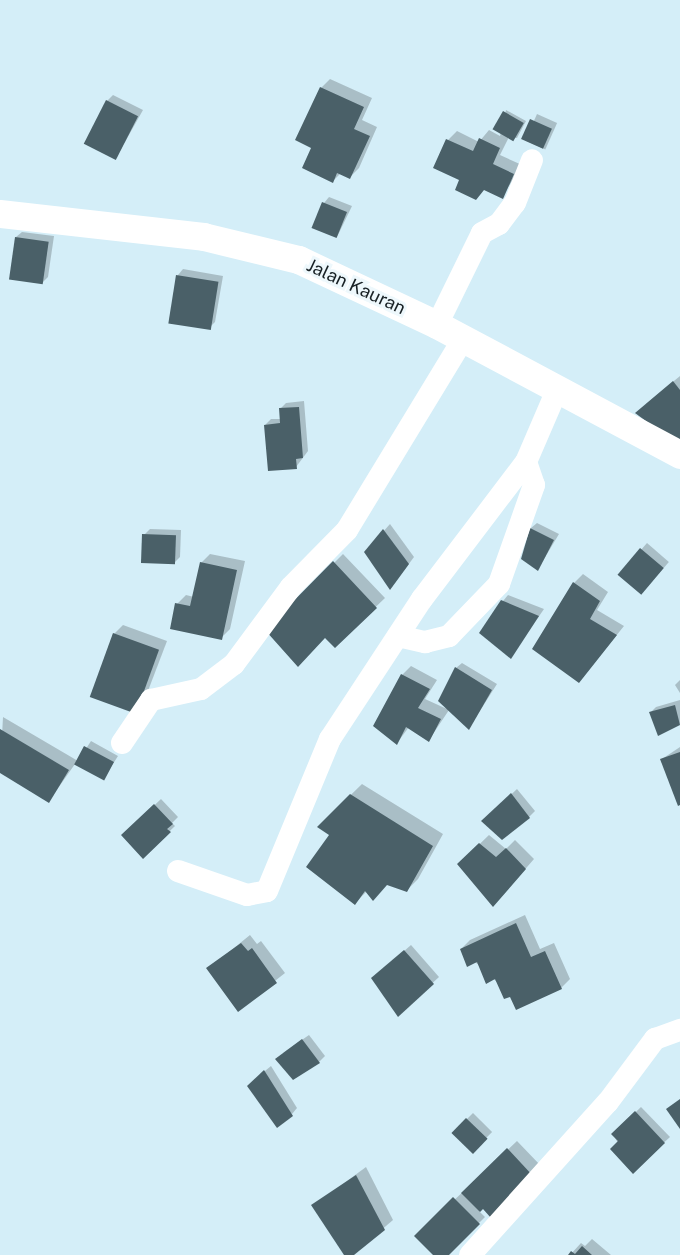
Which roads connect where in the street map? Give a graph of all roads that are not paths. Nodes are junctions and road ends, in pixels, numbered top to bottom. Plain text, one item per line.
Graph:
1 (532, 160) dead end
2 (0, 214) edge
3 (437, 325) junction
4 (463, 339) junction
5 (557, 390) junction
6 (680, 455) edge
7 (526, 462) junction
8 (398, 636) junction
9 (122, 743) dead end
10 (178, 870) dead end
11 (680, 1030) edge
12 (470, 1255) edge

1 - 3 street
2 - 3 street, Jalan Kauran
3 - 4 street, Jalan Kauran
4 - 5 street, Jalan Kauran
4 - 9 street
5 - 6 street, Jalan Kauran
5 - 7 street
7 - 8 street
7 - 8 street
8 - 10 street
11 - 12 street

